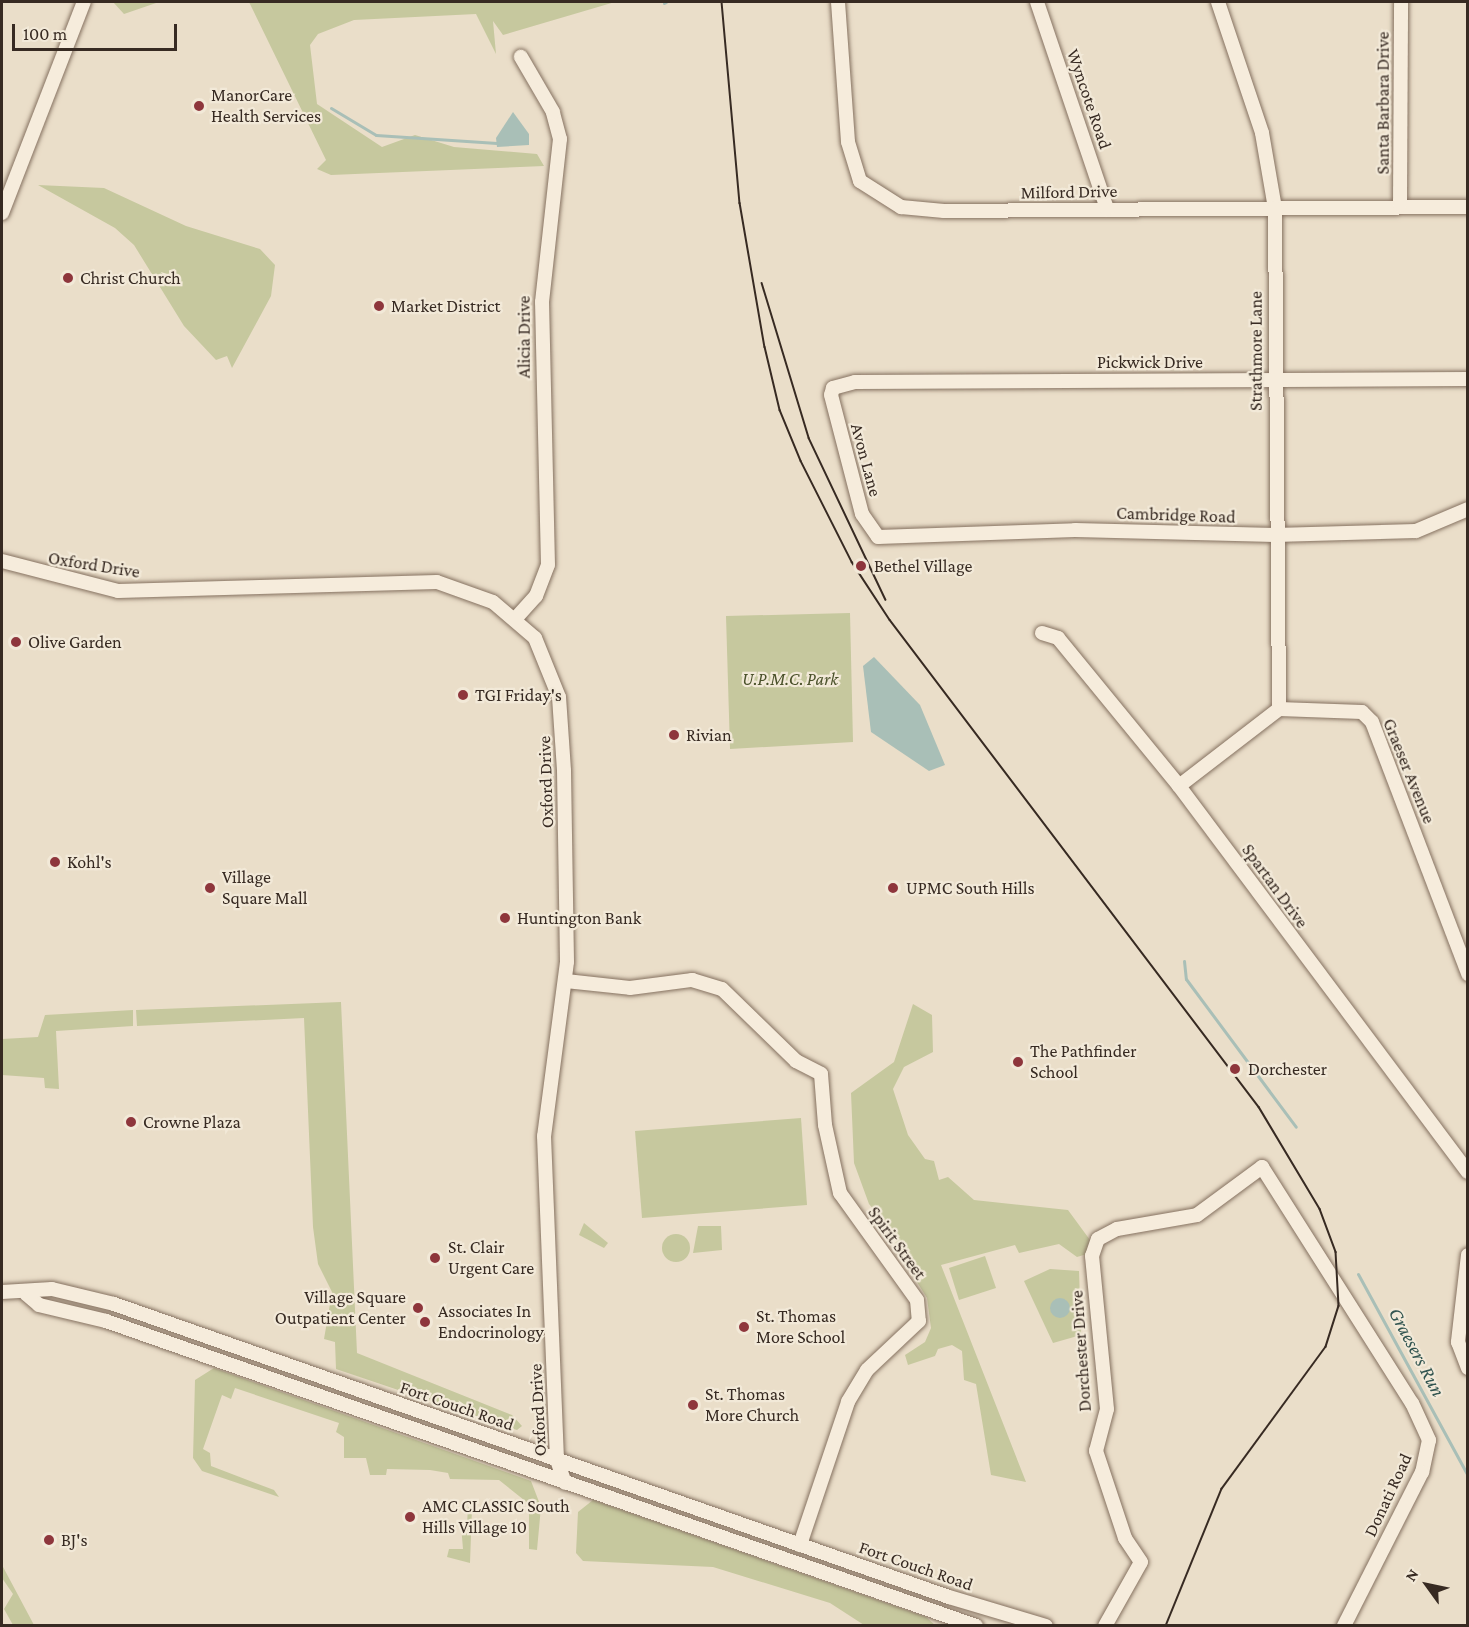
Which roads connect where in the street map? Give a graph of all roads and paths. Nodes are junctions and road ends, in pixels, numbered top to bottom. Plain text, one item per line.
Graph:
1 (84, 2) edge
2 (838, 2) edge
3 (1037, 2) edge
4 (1218, 2) edge
5 (1401, 2) edge
6 (521, 57) dead end
7 (1400, 205) junction
8 (1467, 207) edge
9 (1275, 208) junction
10 (1107, 209) junction
11 (2, 213) edge
12 (1274, 379) junction
13 (1467, 379) edge
14 (833, 388) joint
15 (1467, 508) edge
16 (1275, 535) junction
17 (878, 537) joint
18 (2, 561) edge
19 (516, 618) junction
20 (1042, 633) dead end
21 (1279, 709) junction
22 (1179, 786) junction
23 (1467, 974) edge
24 (566, 981) junction
25 (1262, 1167) joint
26 (1467, 1172) edge
27 (1467, 1255) edge
28 (2, 1292) edge
29 (26, 1294) junction
30 (1467, 1368) edge
31 (557, 1460) junction
32 (549, 1477) junction
33 (565, 1482) junction
34 (800, 1545) junction
35 (966, 1603) junction
36 (965, 1624) edge
37 (1046, 1626) edge
38 (1106, 1626) edge
39 (1344, 1626) edge

1 - 11 street
2 - 10 street, Milford Drive
3 - 10 street, Wyncote Road
4 - 9 street, Strathmore Lane
5 - 7 street, Santa Barbara Drive
6 - 19 street, Alicia Drive
7 - 8 street, Milford Drive
7 - 9 street, Milford Drive
9 - 10 street, Milford Drive
9 - 12 street, Strathmore Lane
12 - 13 street, Pickwick Drive
12 - 14 street, Pickwick Drive
12 - 16 street, Strathmore Lane
14 - 17 street, Avon Lane
15 - 16 street, Cambridge Road
16 - 17 street, Cambridge Road
16 - 21 street, Strathmore Lane
18 - 19 street, Oxford Drive
19 - 24 street, Oxford Drive
20 - 22 street, Spartan Drive
21 - 22 street
21 - 23 street, Graeser Avenue
22 - 26 street, Spartan Drive
24 - 31 street, Oxford Drive
24 - 34 street, Spirit Street
25 - 38 street, Dorchester Drive
25 - 39 street, Donati Road
27 - 30 street
28 - 29 street, Fort Couch Road
29 - 31 street, Fort Couch Road
29 - 32 street, Fort Couch Road
31 - 32 street
31 - 33 street, Oxford Drive
31 - 34 street, Fort Couch Road
32 - 33 street, Fort Couch Road
33 - 36 street, Fort Couch Road
34 - 35 street, Fort Couch Road
35 - 36 street
35 - 37 street, Fort Couch Road

